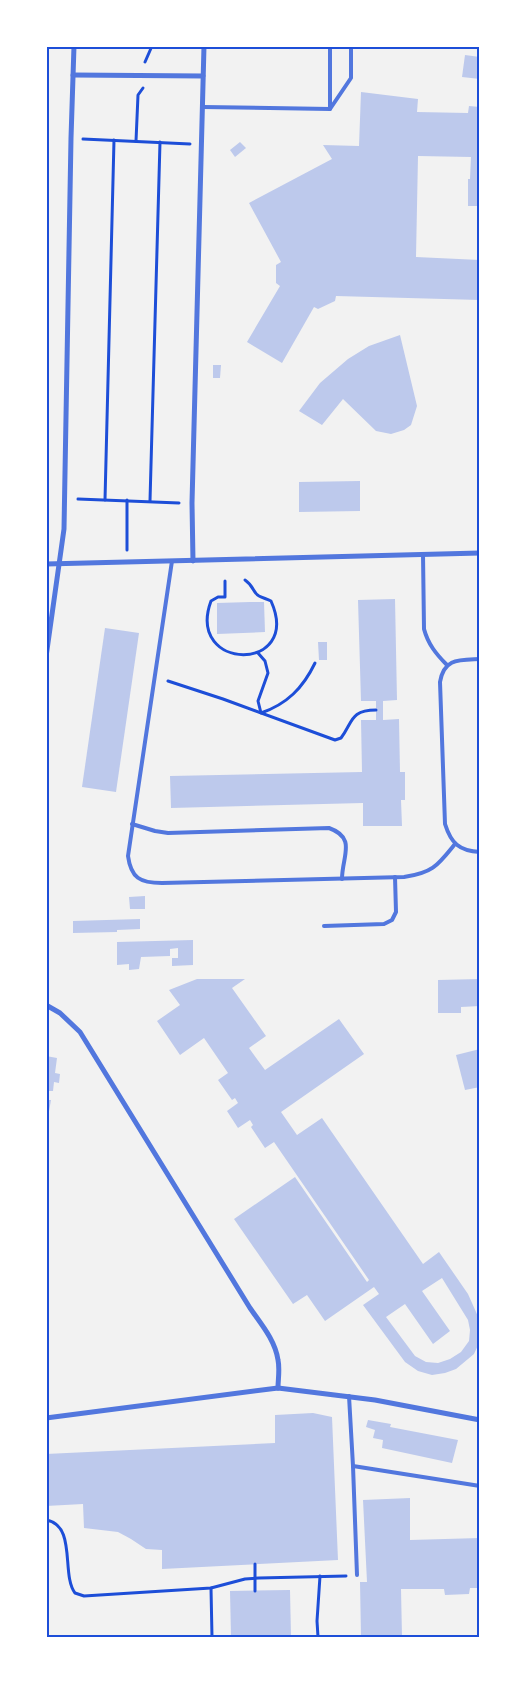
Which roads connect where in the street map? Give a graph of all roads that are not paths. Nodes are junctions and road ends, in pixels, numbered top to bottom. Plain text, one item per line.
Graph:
1 (74, 46) edge
2 (204, 46) edge
3 (330, 46) edge
4 (351, 46) edge
5 (73, 75) junction
6 (204, 76) junction
7 (203, 107) junction
8 (330, 109) junction
9 (480, 553) edge
10 (423, 554) junction
11 (172, 560) junction
12 (193, 561) junction
13 (59, 563) junction
14 (46, 564) edge
15 (46, 657) edge
16 (480, 660) edge
17 (447, 665) junction
18 (132, 824) junction
19 (456, 844) junction
20 (480, 852) edge
21 (395, 877) junction
22 (342, 879) junction
23 (324, 926) dead end
24 (46, 1005) edge
25 (278, 1388) junction
26 (348, 1396) junction
27 (46, 1418) edge
28 (480, 1420) edge
29 (353, 1466) junction
30 (480, 1486) edge
31 (357, 1576) road end

1 - 5 street
2 - 6 street
3 - 8 lane
4 - 8 lane
5 - 6 street
5 - 13 street
6 - 7 street
7 - 8 lane
7 - 12 street
9 - 10 street
10 - 12 street
10 - 17 lane
11 - 12 street
11 - 13 street
11 - 18 lane
13 - 14 street
13 - 15 street
16 - 17 lane
17 - 19 lane
18 - 22 lane
18 - 22 lane
19 - 20 lane
19 - 21 lane
21 - 22 lane
21 - 23 lane
24 - 25 street
25 - 26 street
25 - 27 street
26 - 28 street
26 - 29 lane
29 - 30 lane
29 - 31 lane

